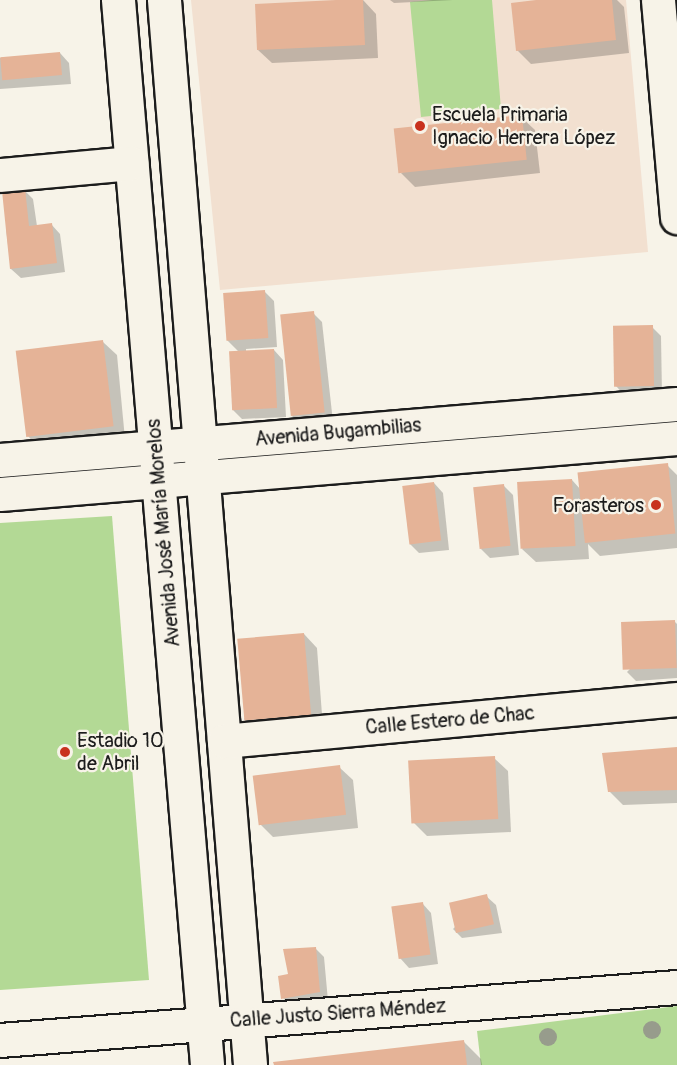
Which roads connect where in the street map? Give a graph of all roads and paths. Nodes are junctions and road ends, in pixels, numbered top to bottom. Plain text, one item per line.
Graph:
1 (118, 0) edge
2 (164, 0) edge
3 (658, 0) edge
4 (131, 163) junction
5 (0, 175) edge
6 (677, 217) edge
7 (677, 404) edge
8 (677, 438) edge
9 (200, 443) junction
10 (155, 447) junction
11 (0, 460) edge
12 (203, 477) junction
13 (158, 481) junction
14 (0, 494) edge
15 (677, 699) edge
16 (224, 741) junction
17 (677, 987) edge
18 (247, 1021) junction
19 (204, 1023) junction
20 (0, 1040) edge
21 (207, 1065) edge
22 (250, 1065) edge

1 - 4 street, Avenida José María Morelos
2 - 9 street
3 - 6 street
4 - 5 street
4 - 10 street, Avenida José María Morelos
7 - 9 street, Avenida Bugambilias
8 - 12 street, Avenida Bugambilias
9 - 10 street, Avenida Bugambilias
9 - 12 street
10 - 11 street, Avenida Bugambilias
10 - 13 street, Avenida José María Morelos
12 - 13 street, Avenida Bugambilias
12 - 16 street
13 - 14 street, Avenida Bugambilias
13 - 19 street, Avenida José María Morelos
15 - 16 street, Calle Estero de Chac
16 - 18 street
17 - 18 street, Calle Justo Sierra Méndez
18 - 19 street, Calle Justo Sierra Méndez
18 - 22 street
19 - 20 street, Calle Justo Sierra Méndez
19 - 21 street, Avenida José María Morelos

